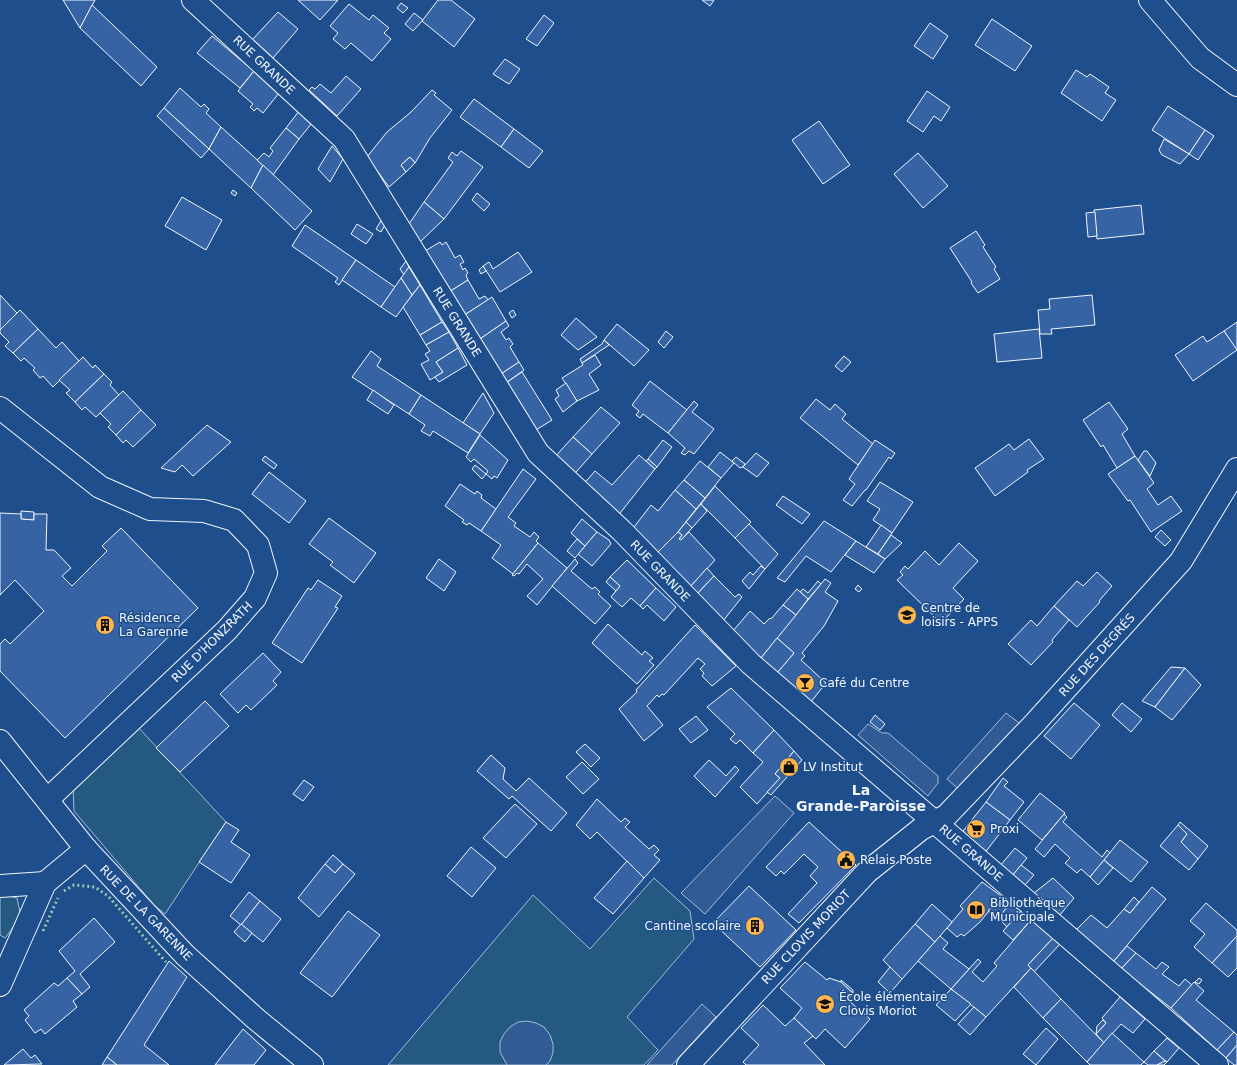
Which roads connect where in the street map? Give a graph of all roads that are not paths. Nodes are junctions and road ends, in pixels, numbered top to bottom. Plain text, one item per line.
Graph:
1 (193, 0) edge
2 (1150, 0) edge
3 (1237, 85) edge
4 (0, 408) edge
5 (1237, 469) edge
6 (0, 742) edge
7 (48, 799) junction
8 (935, 822) junction
9 (86, 849) junction
10 (45, 883) junction
11 (0, 886) edge
12 (2, 971) edge
13 (312, 1065) edge
14 (688, 1065) edge
15 (1217, 1065) edge

1 - 8 street, RUE GRANDE
2 - 3 street
4 - 7 street, RUE D'HONZRATH
5 - 8 street, RUE DES DEGRÉS
6 - 7 street, RUE DE LA GARENNE
7 - 9 street, RUE DE LA GARENNE
8 - 14 street, RUE CLOVIS MORIOT
8 - 15 street, RUE GRANDE
9 - 10 street
9 - 13 street, RUE DE LA GARENNE
10 - 11 street
10 - 12 street

